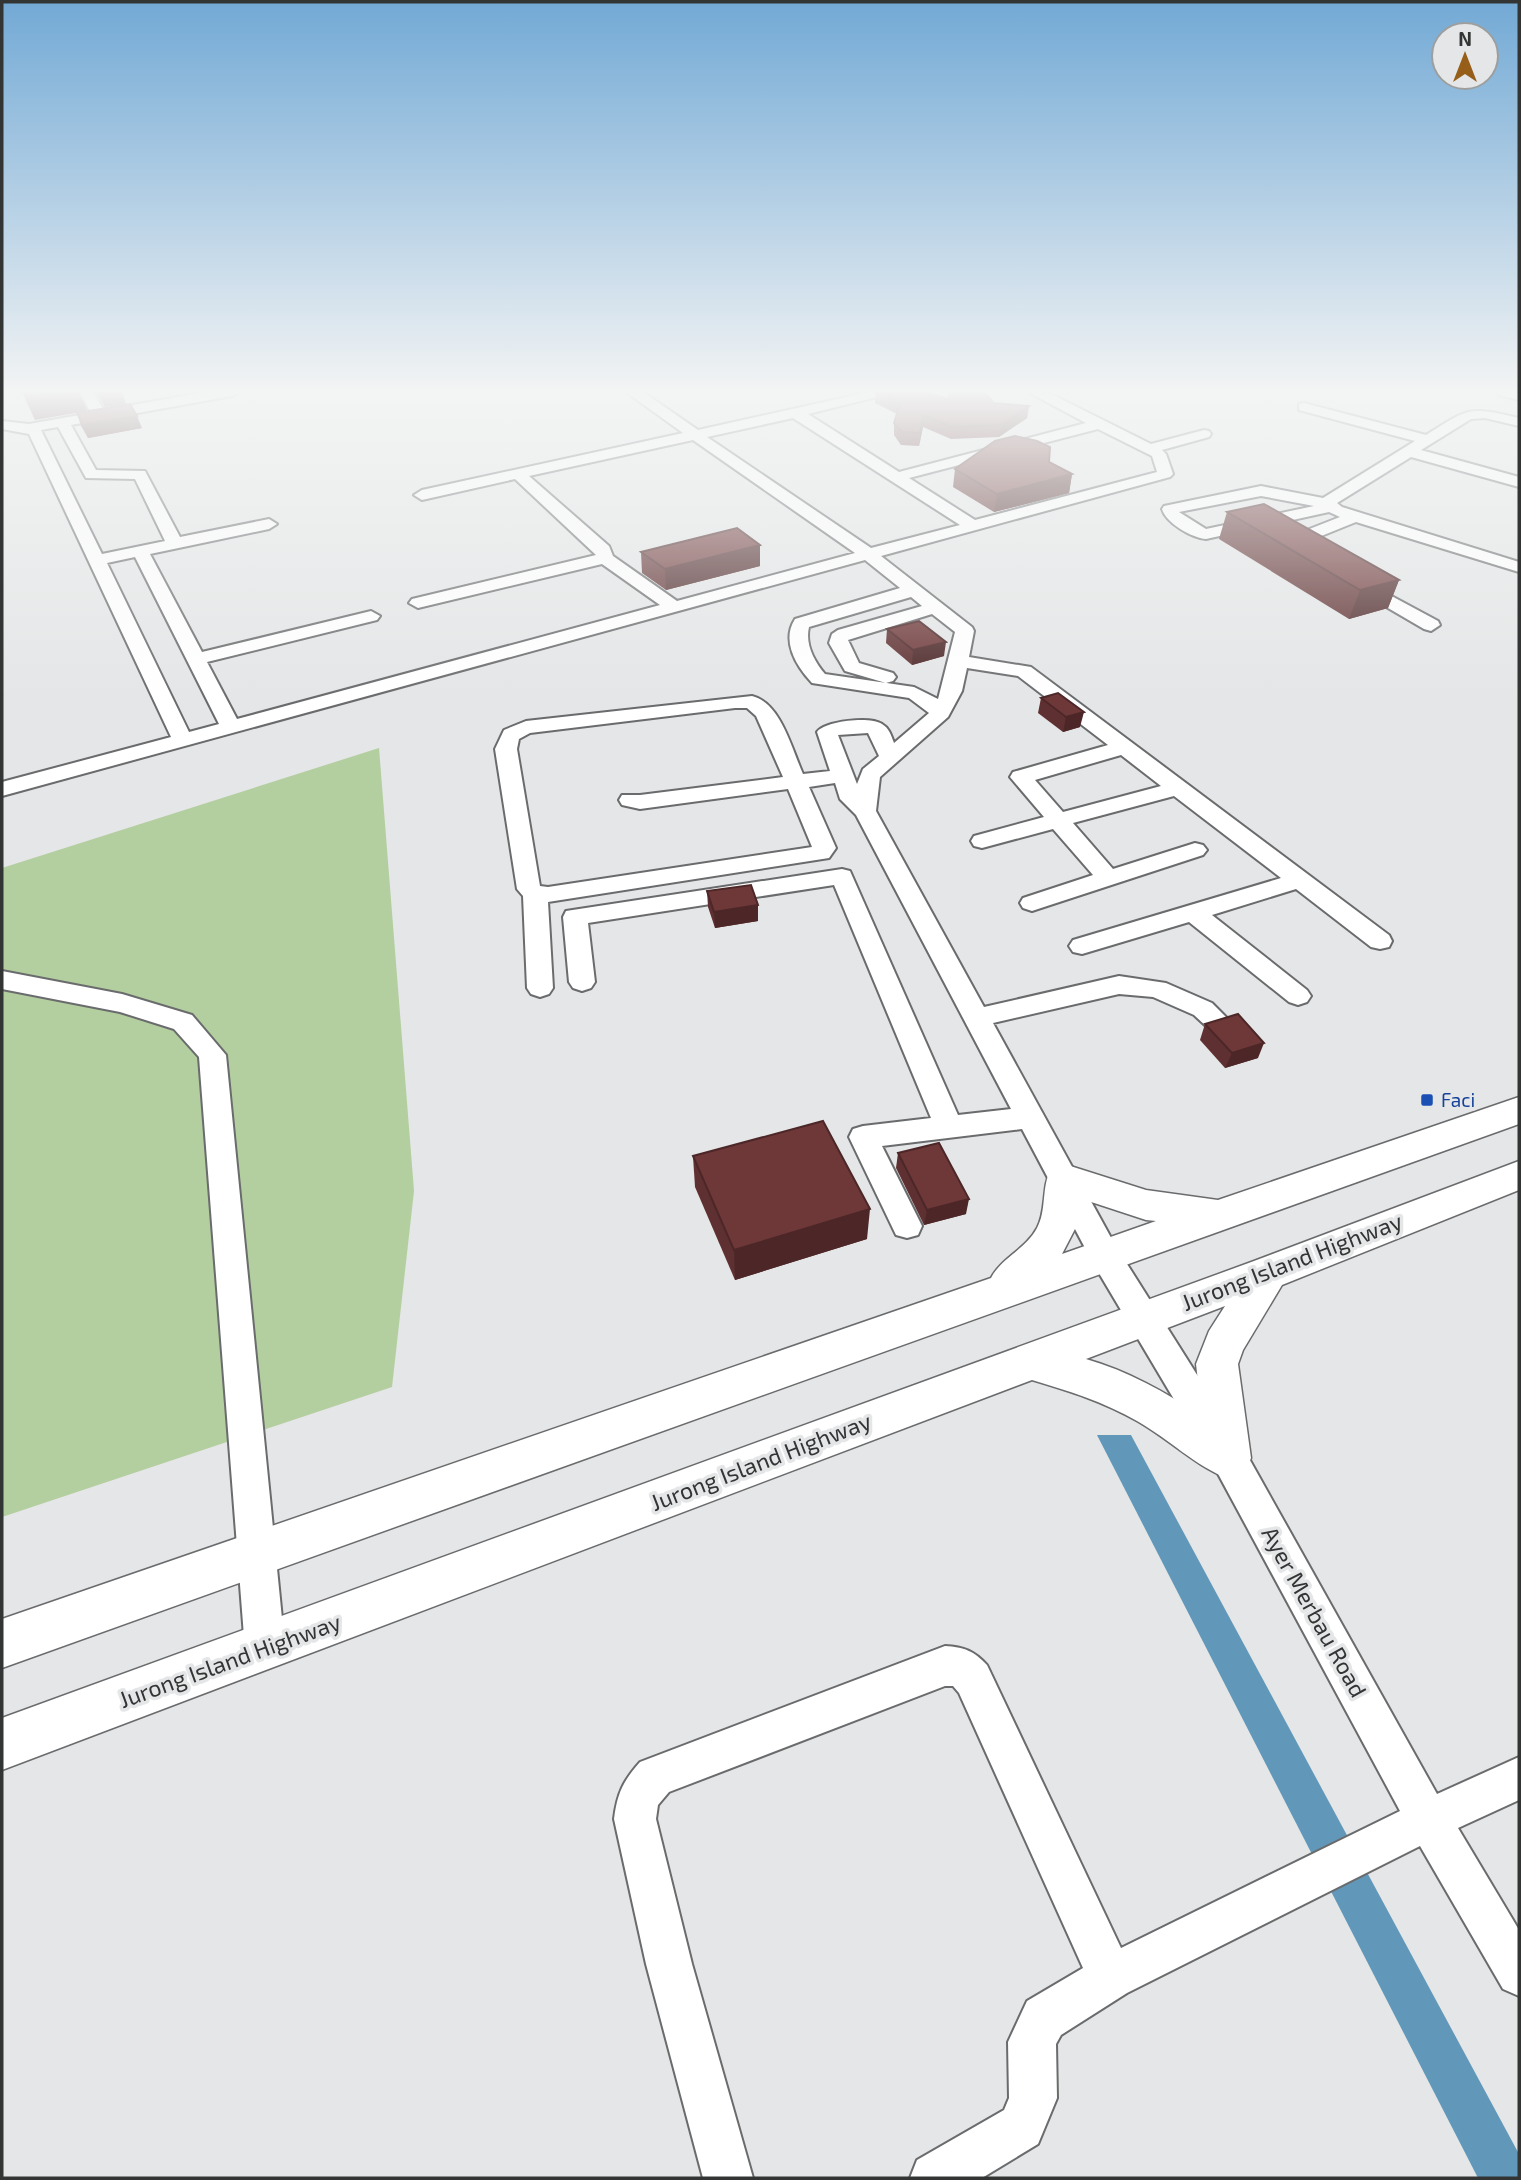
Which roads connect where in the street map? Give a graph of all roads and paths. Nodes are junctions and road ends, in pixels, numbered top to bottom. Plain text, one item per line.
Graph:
1 (64, 494) edge
2 (150, 494) edge
3 (428, 494) edge
4 (540, 494) edge
5 (779, 494) edge
6 (923, 494) edge
7 (1096, 494) edge
8 (1247, 494) edge
9 (1274, 494) edge
10 (1341, 494) edge
11 (422, 495) dead end
12 (1330, 506) junction
13 (1356, 516) junction
14 (269, 524) dead end
15 (973, 526) junction
16 (175, 543) junction
17 (140, 551) junction
18 (868, 554) junction
19 (605, 558) junction
20 (96, 560) junction
21 (1325, 564) edge
22 (1519, 567) edge
23 (1348, 577) edge
24 (914, 590) junction
25 (418, 603) dead end
26 (674, 607) junction
27 (937, 607) junction
28 (371, 615) dead end
29 (1431, 625) dead end
30 (196, 659) junction
31 (960, 660) junction
32 (952, 691) junction
33 (941, 713) junction
34 (231, 727) junction
35 (183, 740) junction
36 (1124, 747) junction
37 (890, 757) junction
38 (841, 776) junction
39 (796, 782) junction
40 (1178, 788) junction
41 (2, 789) edge
42 (630, 800) dead end
43 (865, 811) junction
44 (1059, 820) junction
45 (982, 841) dead end
46 (1195, 850) dead end
47 (1107, 877) junction
48 (1300, 880) junction
49 (535, 893) junction
50 (1032, 903) dead end
51 (1193, 912) junction
52 (1380, 941) dead end
53 (1082, 946) dead end
54 (2, 980) edge
55 (582, 982) dead end
56 (540, 988) dead end
57 (1298, 996) dead end
58 (977, 1018) junction
59 (1216, 1020) edge
60 (1519, 1110) edge
61 (1030, 1116) junction
62 (949, 1126) junction
63 (1519, 1175) edge
64 (1064, 1179) junction
65 (1220, 1214) junction
66 (907, 1226) dead end
67 (1104, 1254) junction
68 (1268, 1273) junction
69 (999, 1292) junction
70 (1145, 1318) junction
71 (1031, 1361) junction
72 (1228, 1458) junction
73 (256, 1553) junction
74 (2, 1644) edge
75 (265, 1648) junction
76 (2, 1745) edge
77 (1519, 1778) edge
78 (1429, 1821) junction
79 (1519, 1973) edge
80 (1111, 1977) junction
81 (728, 2178) edge
82 (935, 2178) edge

1 - 20 street
2 - 16 street
3 - 11 street
4 - 19 street
5 - 18 street
6 - 15 street
7 - 15 street
8 - 12 street
9 - 12 street
10 - 12 street
12 - 13 street
13 - 21 street
13 - 22 street
14 - 16 street
15 - 18 street
16 - 17 street
17 - 20 street
17 - 30 street
18 - 24 street
18 - 26 street
19 - 25 street
19 - 26 street
20 - 35 street
23 - 29 street
24 - 27 street
24 - 33 street
26 - 34 street
27 - 31 street
27 - 32 street
28 - 30 street
30 - 34 street
31 - 32 street
31 - 36 street
32 - 33 street
33 - 37 street
34 - 35 street
35 - 41 street
36 - 40 street
36 - 44 street
37 - 38 street, Ayer Merbau Road
37 - 43 street
38 - 39 street
38 - 43 street, Ayer Merbau Road
39 - 42 street
39 - 49 street
39 - 49 street
40 - 44 street
40 - 48 street
43 - 58 street, Ayer Merbau Road
44 - 45 street
44 - 47 street
46 - 47 street
47 - 50 street
48 - 51 street
48 - 52 street
49 - 56 street
51 - 53 street
51 - 57 street
54 - 73 street
55 - 62 street
58 - 59 street
58 - 61 street, Ayer Merbau Road
60 - 65 main road
61 - 62 street
61 - 64 street, Ayer Merbau Road
62 - 66 street
63 - 68 main road, Jurong Island Highway
64 - 65 main road
64 - 67 street, Ayer Merbau Road
64 - 69 main road
65 - 67 main road
67 - 69 main road
67 - 70 street, Ayer Merbau Road
68 - 70 main road, Jurong Island Highway
68 - 72 main road
69 - 73 main road
70 - 71 main road, Jurong Island Highway
70 - 72 street, Ayer Merbau Road
71 - 72 main road
71 - 75 main road, Jurong Island Highway
72 - 78 street, Ayer Merbau Road
73 - 74 main road
73 - 75 street
75 - 76 main road, Jurong Island Highway
77 - 78 street
78 - 79 street, Ayer Merbau Road
78 - 80 street
80 - 81 street
80 - 82 street

